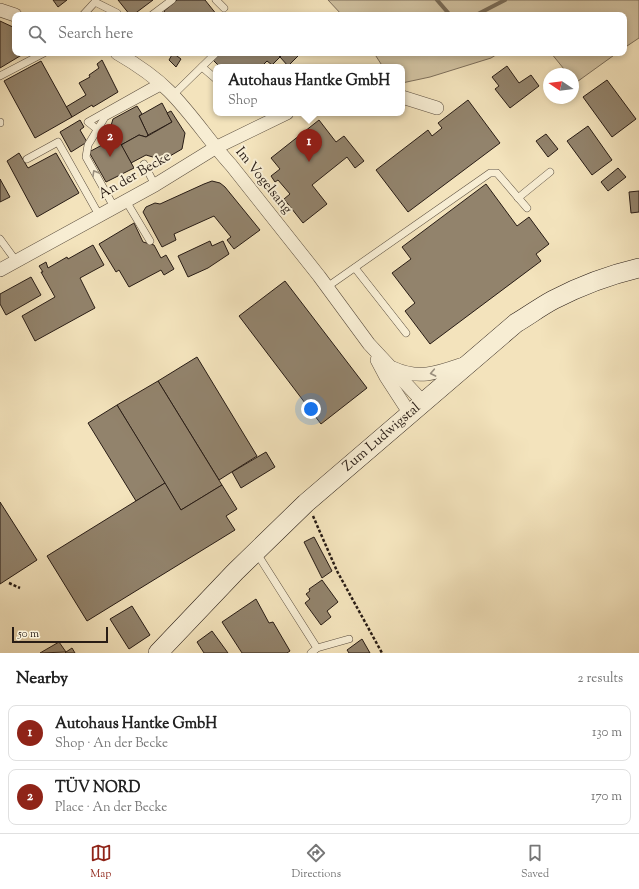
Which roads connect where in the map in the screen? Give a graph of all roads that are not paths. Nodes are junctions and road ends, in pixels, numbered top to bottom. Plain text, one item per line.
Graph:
1 (172, 0) edge
2 (216, 0) edge
3 (224, 8) dead end
4 (0, 10) edge
5 (86, 12) edge
6 (115, 12) edge
7 (156, 12) edge
8 (12, 15) edge
9 (38, 56) edge
10 (122, 56) edge
11 (213, 56) edge
12 (202, 67) junction
13 (0, 76) edge
14 (213, 76) edge
15 (161, 84) junction
16 (173, 95) junction
17 (405, 98) edge
18 (437, 108) dead end
19 (282, 116) edge
20 (98, 130) junction
21 (215, 148) junction
22 (27, 159) dead end
23 (144, 164) dead end
24 (550, 172) dead end
25 (155, 185) junction
26 (518, 198) junction
27 (126, 200) junction
28 (114, 207) junction
29 (527, 208) dead end
30 (99, 215) junction
31 (0, 238) edge
32 (150, 241) dead end
33 (16, 261) junction
34 (355, 268) junction
35 (639, 268) edge
36 (0, 270) edge
37 (327, 287) junction
38 (406, 333) dead end
39 (369, 344) junction
40 (470, 362) junction
41 (390, 367) junction
42 (417, 408) junction
43 (256, 551) junction
44 (349, 639) dead end
45 (318, 648) junction
46 (158, 653) edge
47 (311, 653) edge

1 - 7 lane
2 - 3 lane
4 - 8 street
5 - 6 lane
9 - 13 lane
10 - 15 street, Im Vogelsang
11 - 12 lane
12 - 14 lane
12 - 16 lane
15 - 16 street, Im Vogelsang
15 - 20 lane
15 - 20 lane
16 - 21 street, Im Vogelsang
17 - 18 street
19 - 21 street, An der Becke
28 -> 20 lane
21 - 25 street, An der Becke
21 - 37 street, Im Vogelsang
22 - 30 lane
23 - 25 lane
24 - 26 lane
25 - 27 street, An der Becke
26 - 29 lane
26 - 34 lane
27 - 28 street, An der Becke
27 - 32 lane
28 - 30 street, An der Becke
30 - 33 street, An der Becke
31 - 33 lane
33 - 36 street, An der Becke
34 - 37 lane
34 - 38 lane
35 - 40 street, Zum Ludwigstal
37 - 39 street, Im Vogelsang
39 - 41 street, Im Vogelsang
39 - 42 street, Im Vogelsang
40 -> 41 street, Im Vogelsang
40 - 42 street, Zum Ludwigstal
41 - 42 street, Im Vogelsang
42 - 43 street, Zum Ludwigstal
43 - 45 lane
43 - 46 street, Zum Ludwigstal
44 - 45 lane
45 - 47 lane

